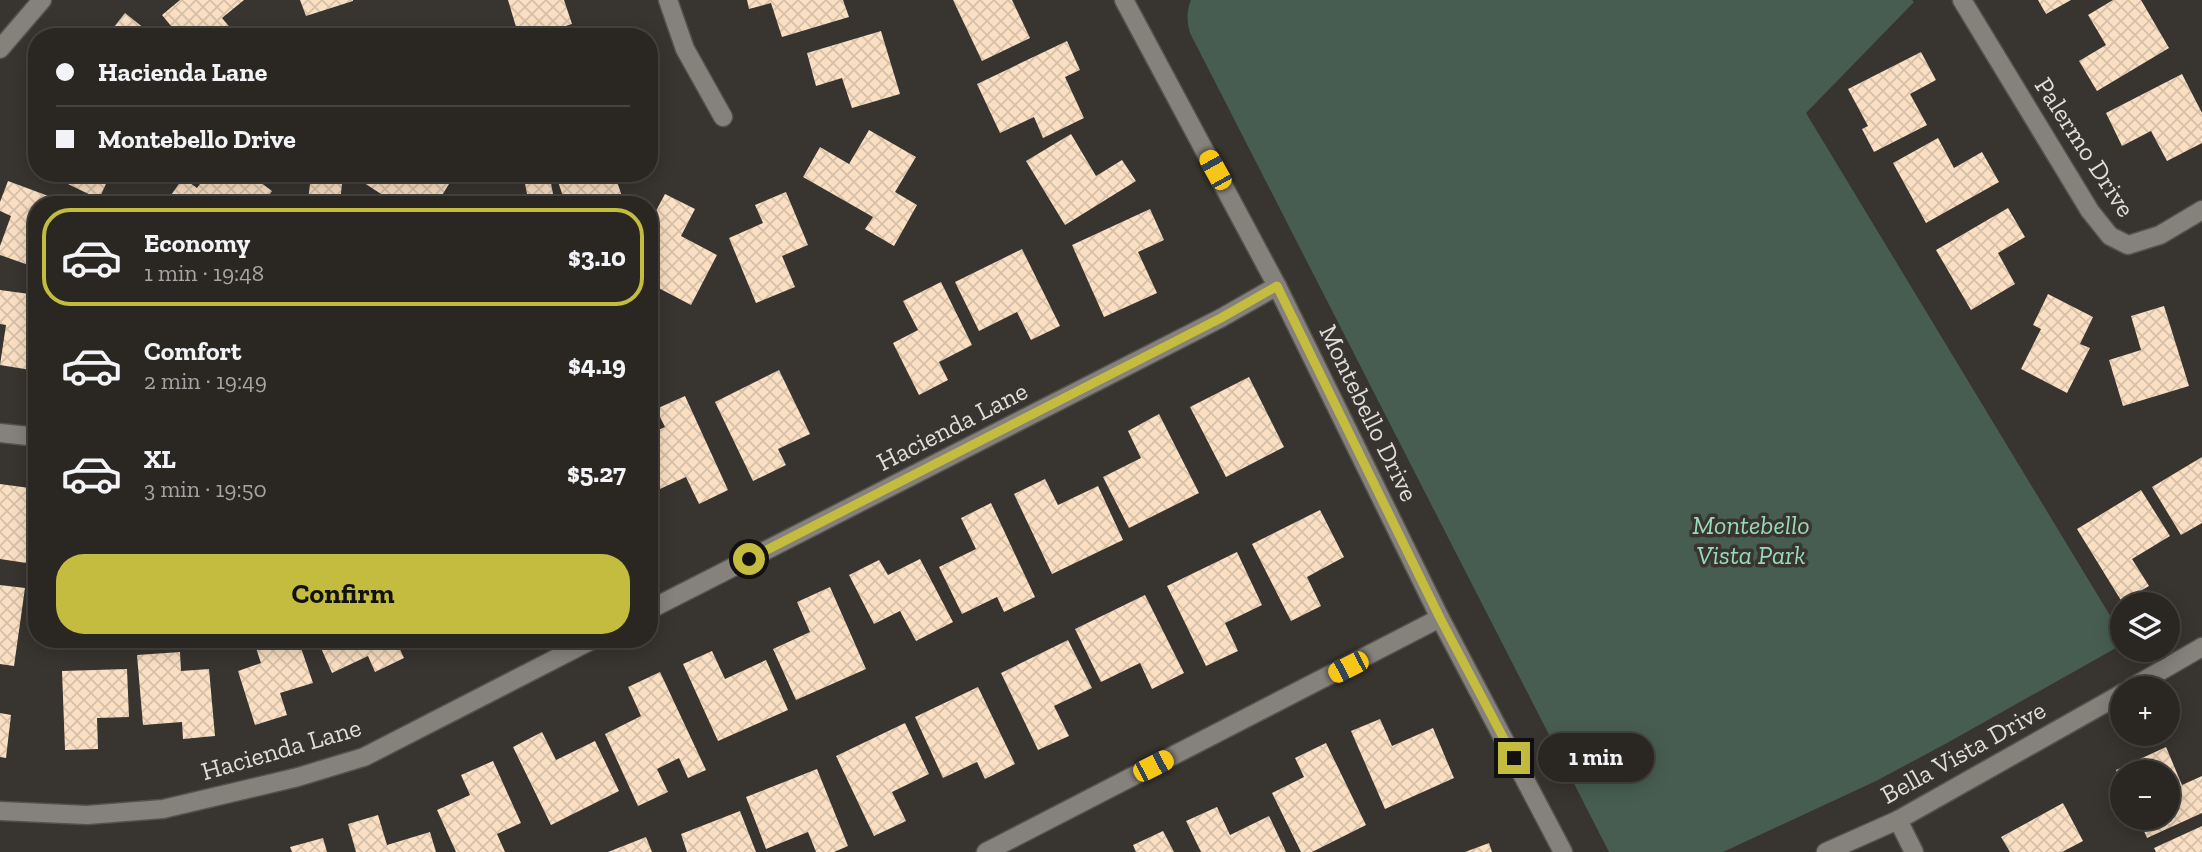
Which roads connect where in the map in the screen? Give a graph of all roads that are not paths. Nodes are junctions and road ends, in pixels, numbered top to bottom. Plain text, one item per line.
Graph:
1 (42, 0) edge
2 (668, 0) edge
3 (1124, 0) edge
4 (1962, 0) edge
5 (0, 49) edge
6 (723, 117) dead end
7 (2202, 211) edge
8 (1277, 286) junction
9 (0, 433) edge
10 (28, 436) edge
11 (658, 605) edge
12 (1440, 618) junction
13 (2202, 647) edge
14 (576, 648) edge
15 (2152, 676) edge
16 (2110, 699) edge
17 (0, 811) edge
18 (1898, 820) junction
19 (986, 852) edge
20 (1563, 852) edge
21 (1826, 852) edge
22 (1914, 852) edge

1 - 5 street
2 - 6 street
3 - 8 street, Montebello Drive
4 - 7 street, Palermo Drive
8 - 11 street, Hacienda Lane
8 - 12 street, Montebello Drive
9 - 10 street
12 - 19 street
12 - 20 street, Montebello Drive
13 - 15 street
14 - 17 street, Hacienda Lane
16 - 18 street, Bella Vista Drive
18 - 21 street, Bella Vista Drive
18 - 22 street

